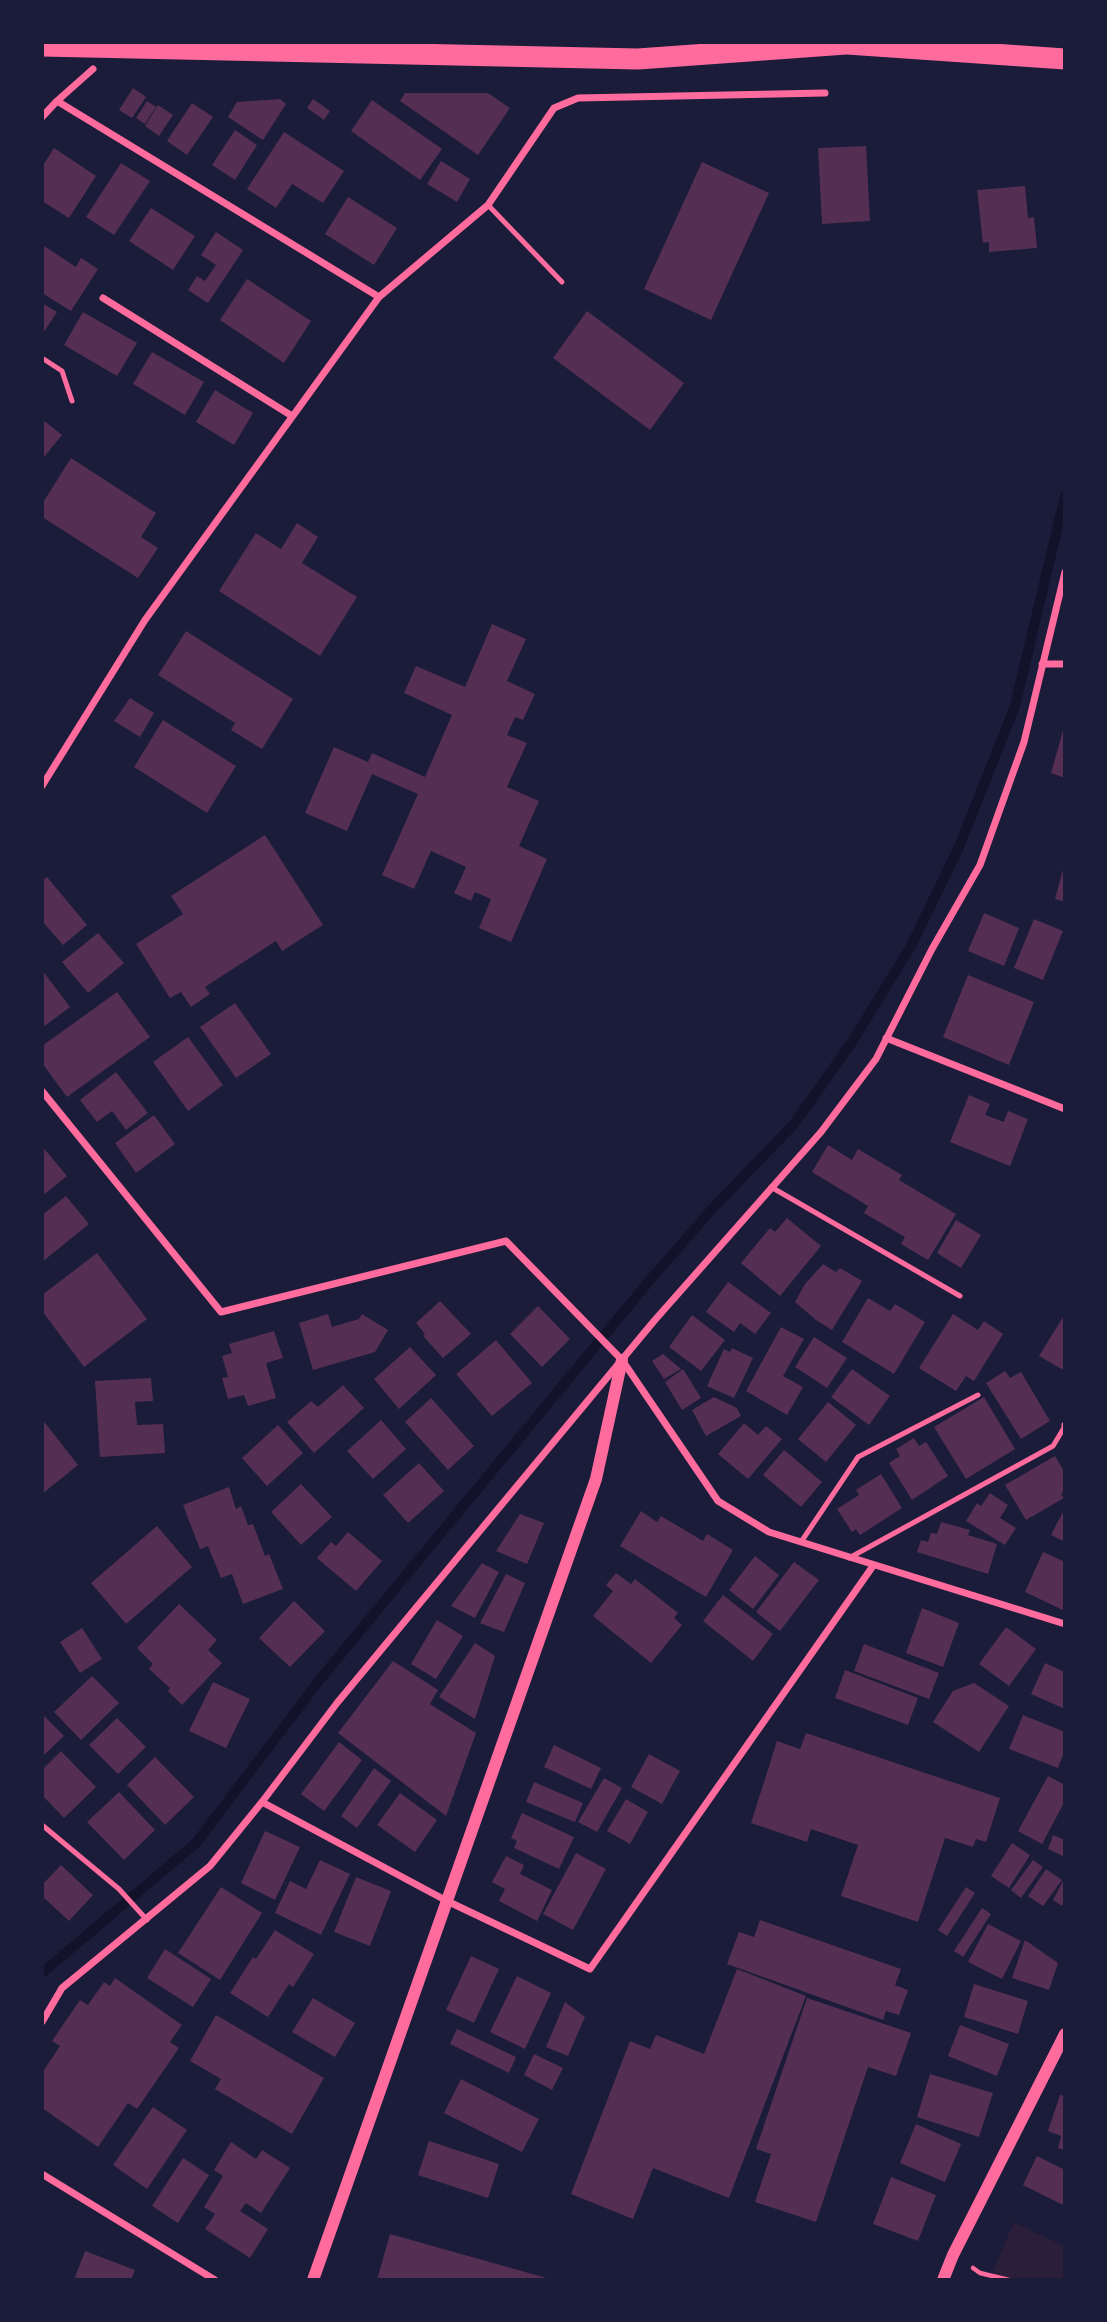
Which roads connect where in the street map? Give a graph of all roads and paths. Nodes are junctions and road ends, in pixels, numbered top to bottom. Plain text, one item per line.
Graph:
1 (838, 43) edge
2 (42, 46) edge
3 (1065, 59) edge
4 (93, 69) dead end
5 (825, 93) dead end
6 (57, 101) junction
7 (42, 117) edge
8 (488, 205) junction
9 (562, 282) dead end
10 (379, 297) junction
11 (103, 298) dead end
12 (42, 358) edge
13 (72, 401) dead end
14 (292, 416) junction
15 (1065, 572) edge
16 (1042, 664) junction
17 (1065, 664) edge
18 (42, 786) edge
19 (886, 1038) junction
20 (42, 1091) edge
21 (1065, 1109) edge
22 (771, 1187) junction
23 (960, 1296) dead end
24 (622, 1360) junction
25 (978, 1395) dead end
26 (1065, 1426) edge
27 (801, 1542) junction
28 (849, 1558) junction
29 (873, 1566) junction
30 (1065, 1624) edge
31 (262, 1802) junction
32 (42, 1825) edge
33 (447, 1902) junction
34 (147, 1920) junction
35 (42, 2022) edge
36 (1065, 2034) edge
37 (42, 2174) edge
38 (953, 2255) junction
39 (215, 2280) edge
40 (313, 2280) edge
41 (943, 2280) edge
42 (1009, 2280) edge

1 - 2 highway
1 - 3 highway
4 - 6 street
5 - 8 street
6 - 7 street
6 - 10 street
8 - 9 lane
8 - 10 street
10 - 14 street
11 - 14 street
12 - 13 lane
14 - 18 street
15 - 16 street
16 - 17 street
16 - 19 street
19 - 21 street
19 - 22 street
20 - 24 street
22 - 23 lane
22 - 24 street
24 - 27 street
24 - 31 street
24 - 33 street
25 - 27 lane
26 - 28 lane
27 - 28 street
28 - 29 street
29 - 30 street
29 - 33 street
31 - 33 street
31 - 34 street
32 - 34 lane
33 - 40 street
34 - 35 street
36 - 38 street
37 - 39 street
38 - 41 street
38 - 42 path

